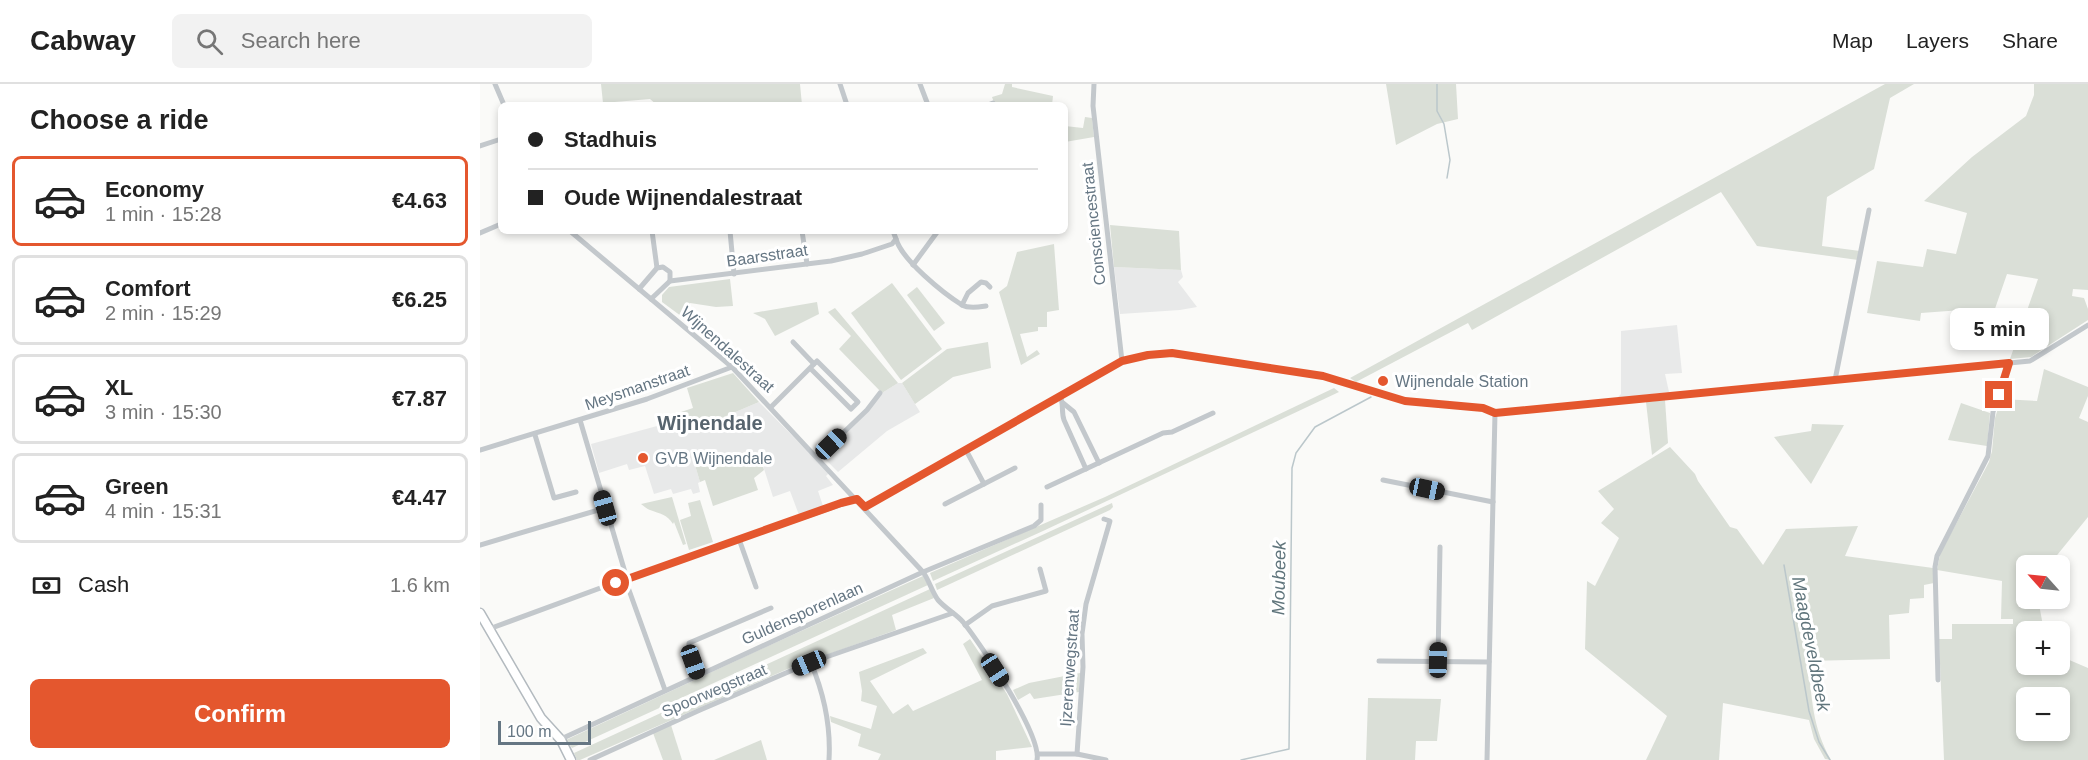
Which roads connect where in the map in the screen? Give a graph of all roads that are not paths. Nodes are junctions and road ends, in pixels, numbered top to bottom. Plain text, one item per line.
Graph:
1 (495, 84) edge
2 (840, 84) edge
3 (920, 84) edge
4 (1094, 84) edge
5 (503, 102) edge
6 (846, 102) edge
7 (927, 102) edge
8 (498, 140) edge
9 (480, 146) edge
10 (1869, 210) dead end
11 (498, 225) edge
12 (480, 233) edge
13 (574, 234) edge
14 (652, 234) edge
15 (730, 234) edge
16 (802, 234) edge
17 (894, 234) edge
18 (936, 234) edge
19 (896, 238) junction
20 (807, 264) junction
21 (913, 265) junction
22 (657, 268) junction
23 (734, 274) junction
24 (670, 280) junction
25 (990, 287) dead end
26 (639, 289) junction
27 (651, 299) junction
28 (962, 305) junction
29 (986, 306) dead end
30 (2088, 325) edge
31 (793, 342) dead end
32 (1122, 361) junction
33 (2009, 363) junction
34 (812, 366) junction
35 (732, 367) junction
36 (1835, 380) junction
37 (880, 393) dead end
38 (1060, 396) junction
39 (1063, 403) junction
40 (771, 407) junction
41 (1213, 413) dead end
42 (1495, 413) junction
43 (579, 420) junction
44 (535, 435) junction
45 (480, 450) edge
46 (966, 450) junction
47 (818, 457) junction
48 (1099, 463) junction
49 (1015, 468) dead end
50 (1086, 469) junction
51 (1383, 480) dead end
52 (984, 484) junction
53 (1047, 488) dead end
54 (576, 492) dead end
55 (857, 499) junction
56 (1493, 502) junction
57 (945, 504) dead end
58 (1041, 505) dead end
59 (865, 507) junction
60 (605, 508) junction
61 (1104, 519) dead end
62 (739, 539) junction
63 (480, 545) edge
64 (1440, 547) dead end
65 (1040, 569) dead end
66 (924, 573) junction
67 (626, 579) junction
68 (756, 587) dead end
69 (771, 608) dead end
70 (480, 613) edge
71 (953, 613) junction
72 (965, 625) junction
73 (489, 629) junction
74 (1438, 660) junction
75 (1379, 661) dead end
76 (1489, 662) junction
77 (811, 663) junction
78 (698, 675) junction
79 (1938, 680) dead end
80 (665, 690) junction
81 (562, 740) junction
82 (1077, 754) junction
83 (1037, 757) edge
84 (571, 760) edge
85 (590, 760) edge
86 (830, 760) edge
87 (1106, 760) edge
88 (1486, 760) edge

1 - 5 street
2 - 6 street
3 - 7 street
4 - 32 street, Consciencestraat
8 - 9 street
10 - 36 street
11 - 12 street
13 - 26 street, Wijnendalestraat
14 - 22 street
15 - 23 street
16 - 20 street
17 - 19 street
18 - 21 street
19 - 20 street, Baarsstraat
19 - 21 street
20 - 23 street, Baarsstraat
21 - 28 street
22 - 24 street
22 - 26 street
23 - 24 street, Baarsstraat
24 - 27 street
25 - 28 street
26 - 27 street, Wijnendalestraat
27 - 35 street, Wijnendalestraat
28 - 29 street
30 - 33 street
31 - 34 street
32 - 38 street
32 - 42 street
33 - 36 street
33 - 79 street
34 - 34 street
34 - 40 street
35 - 40 street, Wijnendalestraat
35 - 43 street, Meysmanstraat
36 - 42 street
37 - 47 street
38 - 39 street
38 - 46 street
39 - 48 street
39 - 50 street
40 - 47 street, Wijnendalestraat
41 - 48 street
42 - 56 street
43 - 44 street, Meysmanstraat
43 - 60 street
44 - 45 street, Meysmanstraat
44 - 54 street
46 - 52 street
46 - 59 street
47 - 55 street, Wijnendalestraat
48 - 50 street
49 - 52 street
50 - 53 street
51 - 56 street
52 - 57 street
55 - 59 street, Wijnendalestraat
55 - 62 street
56 - 76 street
58 - 66 street, Guldensporenlaan
59 - 66 street, Wijnendalestraat
60 - 63 street
60 - 67 street
61 - 82 street, Ijzerenwegstraat
62 - 67 street
62 - 68 street
64 - 74 street
65 - 72 street
66 - 71 street, Wijnendalestraat
66 - 78 street, Guldensporenlaan
67 - 73 street
67 - 80 street
69 - 78 street
70 - 73 street
71 - 72 street
71 - 77 street, Spoorwegstraat
72 - 83 street
73 - 81 street
74 - 75 street
74 - 76 street
76 - 88 street
77 - 85 street, Spoorwegstraat
77 - 86 street
78 - 80 street, Guldensporenlaan
80 - 81 street, Guldensporenlaan
81 - 84 street
82 - 83 street
82 - 87 street

